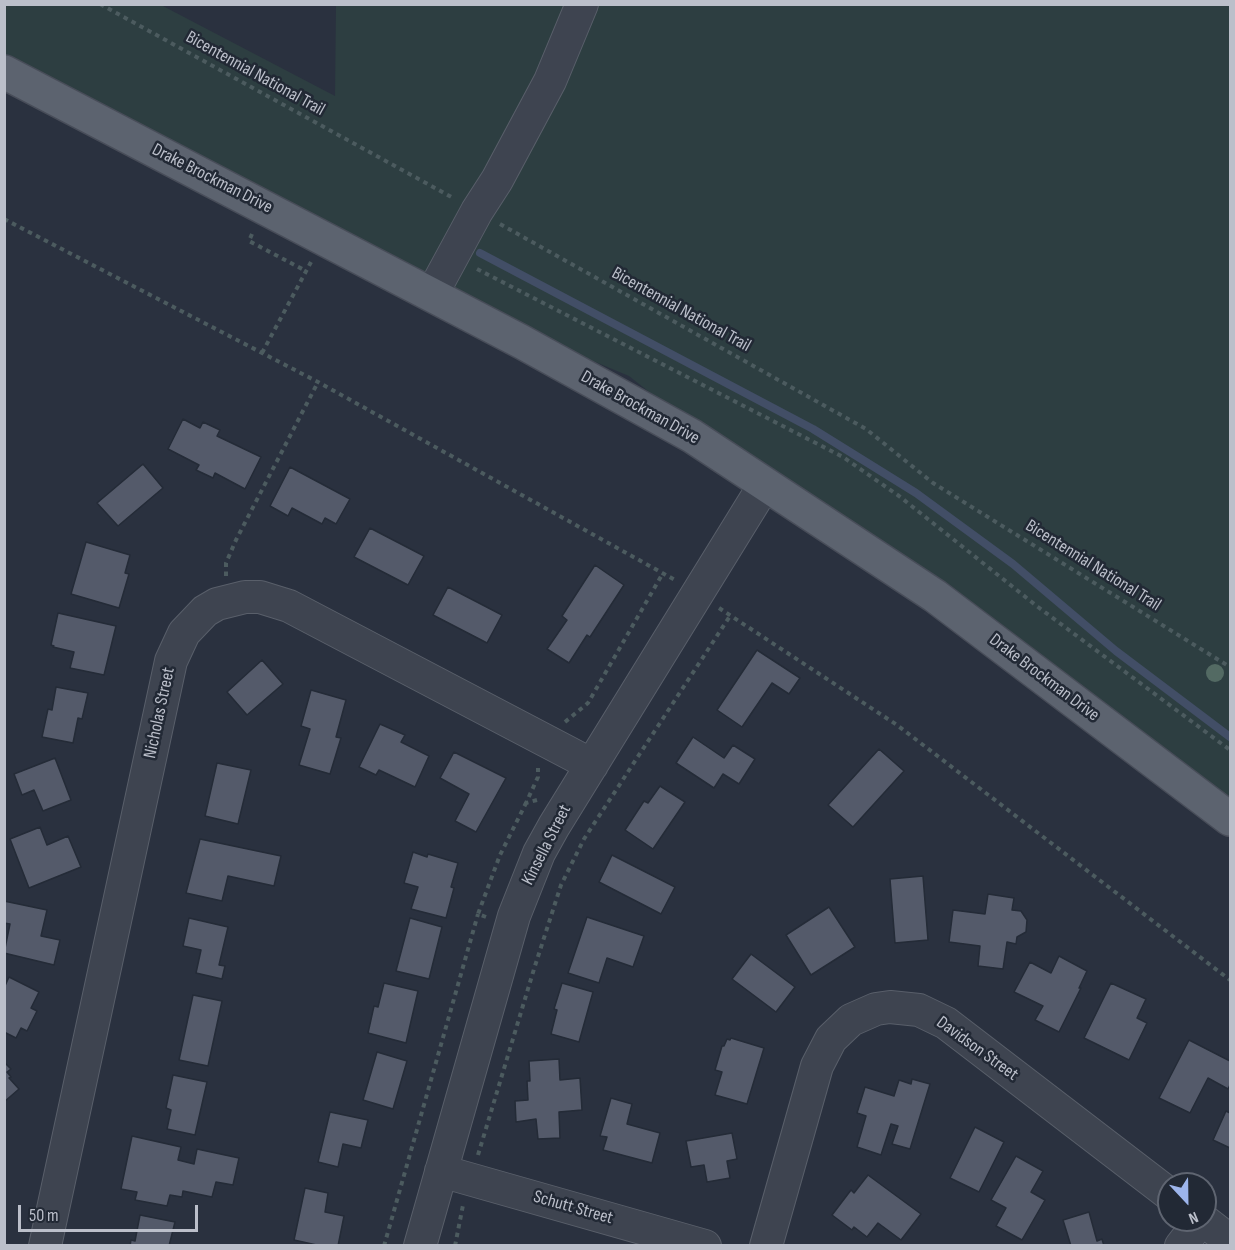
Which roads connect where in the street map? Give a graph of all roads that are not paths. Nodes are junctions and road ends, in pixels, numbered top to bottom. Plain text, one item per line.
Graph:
1 (582, 4) edge
2 (4, 72) edge
3 (432, 294) junction
4 (765, 484) junction
5 (592, 765) junction
6 (1230, 819) edge
7 (441, 1171) junction
8 (1157, 1185) edge
9 (1217, 1231) edge
10 (1192, 1232) edge
11 (1230, 1241) edge
12 (45, 1245) edge
13 (420, 1245) edge
14 (705, 1245) edge
15 (766, 1245) edge
16 (1181, 1245) edge

1 - 3 street
2 - 3 main road, Drake Brockman Drive
3 - 4 main road, Drake Brockman Drive
4 - 5 street, Kinsella Street
4 - 6 main road, Drake Brockman Drive
5 - 7 street, Kinsella Street
5 - 12 street, Nicholas Street
7 - 13 street, Kinsella Street
7 - 14 street, Schutt Street
8 - 15 street, Davidson Street
9 - 11 street
10 - 16 street

